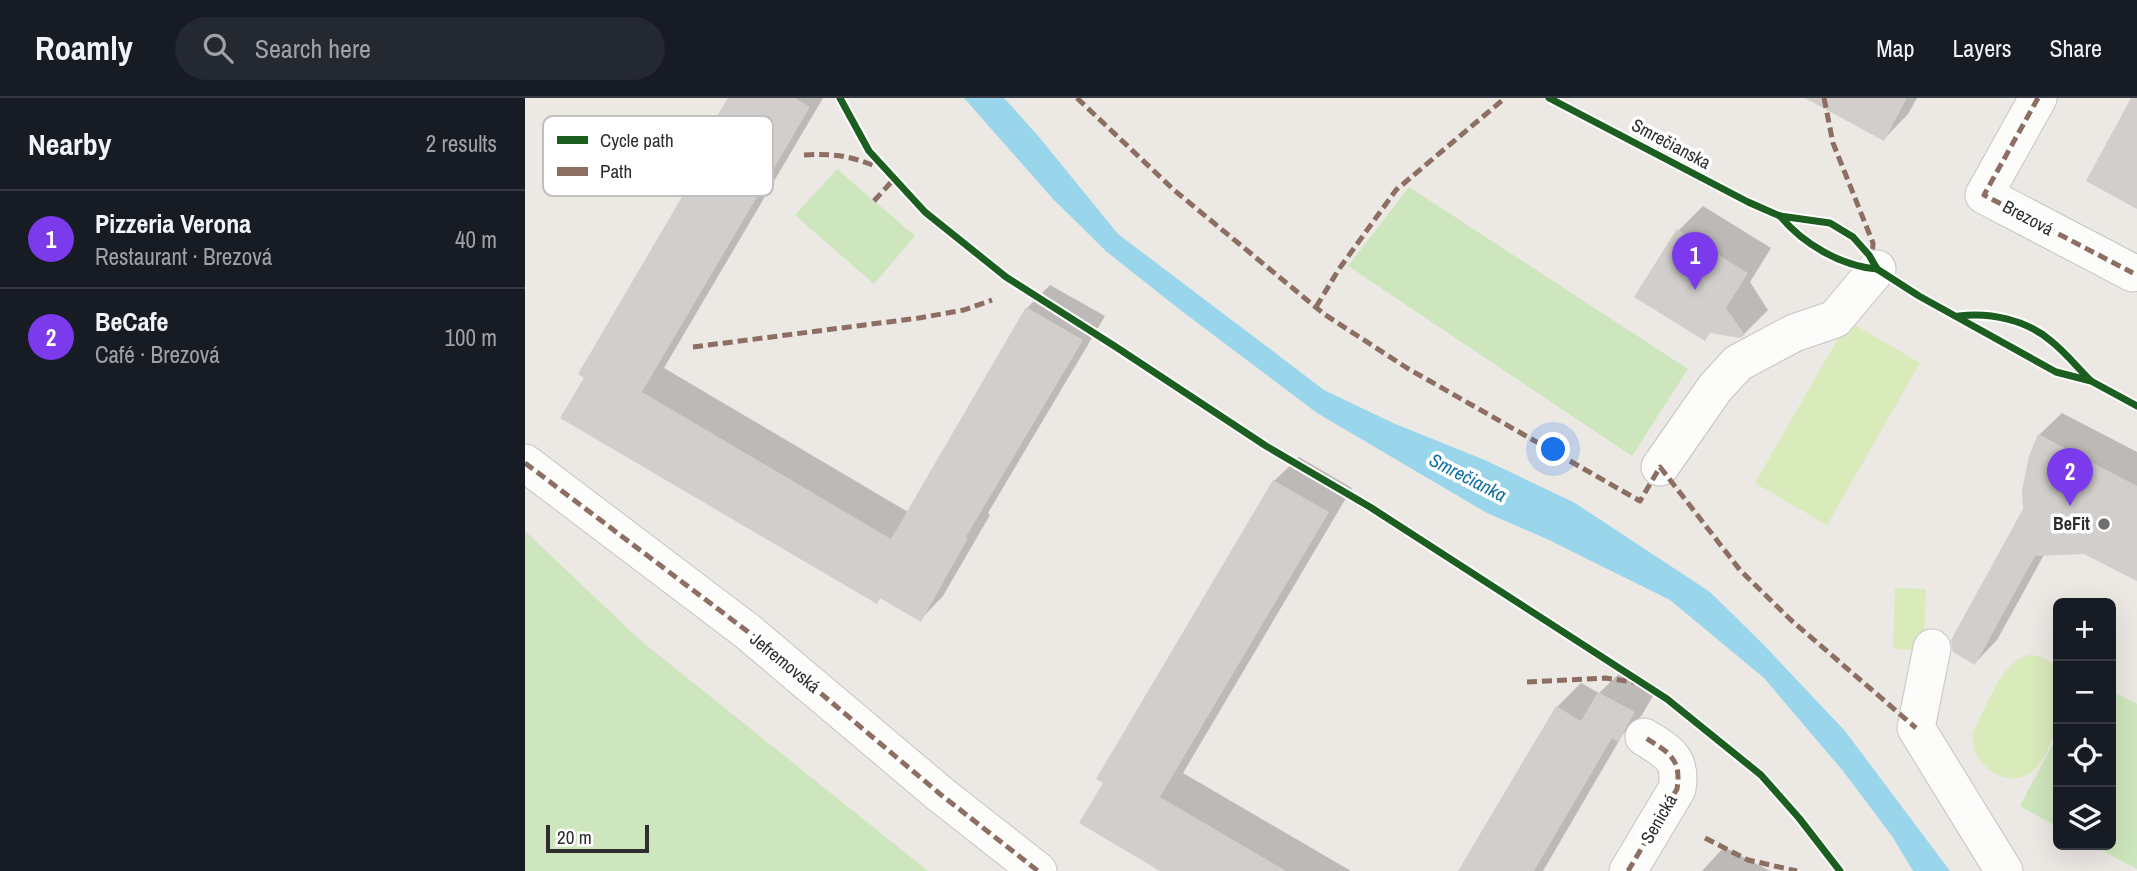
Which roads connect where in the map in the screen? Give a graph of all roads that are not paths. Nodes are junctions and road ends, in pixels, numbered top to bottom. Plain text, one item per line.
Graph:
1 (2038, 98) edge
2 (1877, 270) dead end
3 (2133, 273) dead end
4 (525, 463) edge
5 (1660, 467) dead end
6 (1932, 648) dead end
7 (1644, 737) dead end
8 (1038, 871) edge
9 (1628, 871) edge
10 (2004, 871) edge

1 - 3 street, Brezová
2 - 5 street
4 - 8 street, Jefremovská
6 - 10 street
7 - 9 street, Senická

